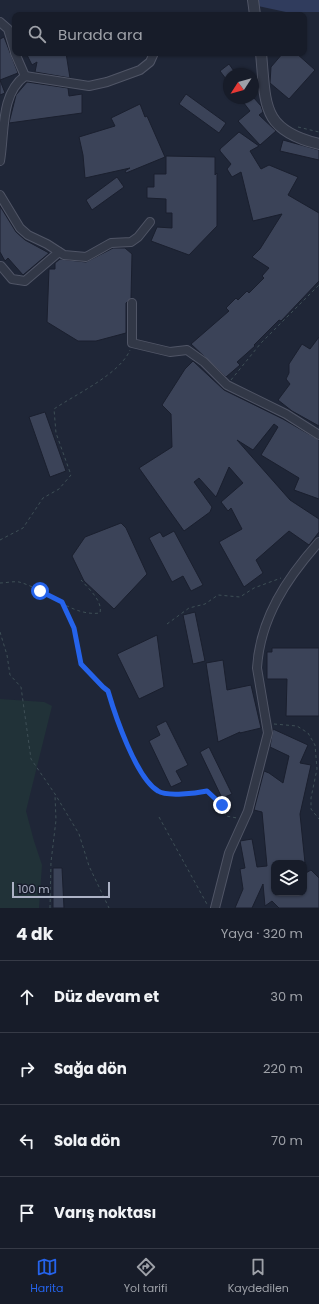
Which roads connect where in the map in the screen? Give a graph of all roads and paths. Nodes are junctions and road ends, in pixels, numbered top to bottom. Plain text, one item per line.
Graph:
1 (253, 0) edge
2 (255, 12) edge
3 (0, 22) edge
4 (12, 42) edge
5 (16, 56) edge
6 (153, 56) edge
7 (257, 56) edge
8 (261, 56) edge
9 (262, 64) junction
10 (24, 76) junction
11 (319, 144) edge
12 (0, 160) edge
13 (0, 194) edge
14 (150, 222) dead end
15 (59, 252) junction
16 (1, 266) edge
17 (319, 284) edge
18 (132, 303) dead end
19 (132, 343) junction
20 (227, 385) junction
21 (319, 435) edge
22 (0, 540) edge
23 (319, 542) edge
24 (288, 579) junction
25 (81, 580) dead end
26 (0, 583) edge
27 (62, 602) junction
28 (167, 624) dead end
29 (0, 632) edge
30 (268, 724) junction
31 (55, 794) junction
32 (159, 818) dead end
33 (245, 819) junction
34 (319, 819) edge
35 (50, 908) edge
36 (109, 908) edge
37 (209, 908) edge
38 (214, 908) edge

1 - 2 street
3 - 4 street
5 - 10 street
6 - 10 street
7 - 9 street
8 - 9 street
9 - 11 street
10 - 12 street
13 - 15 street
14 - 15 street
15 - 16 street
17 - 20 path
18 - 19 street
19 - 20 street
19 - 22 path
20 - 21 street
23 - 24 street
24 - 28 path
24 - 30 street
25 - 27 path
26 - 27 path
27 - 33 path
29 - 31 path
30 - 33 street
30 - 34 path
31 - 35 path
31 - 36 path
32 - 37 path
33 - 38 street

